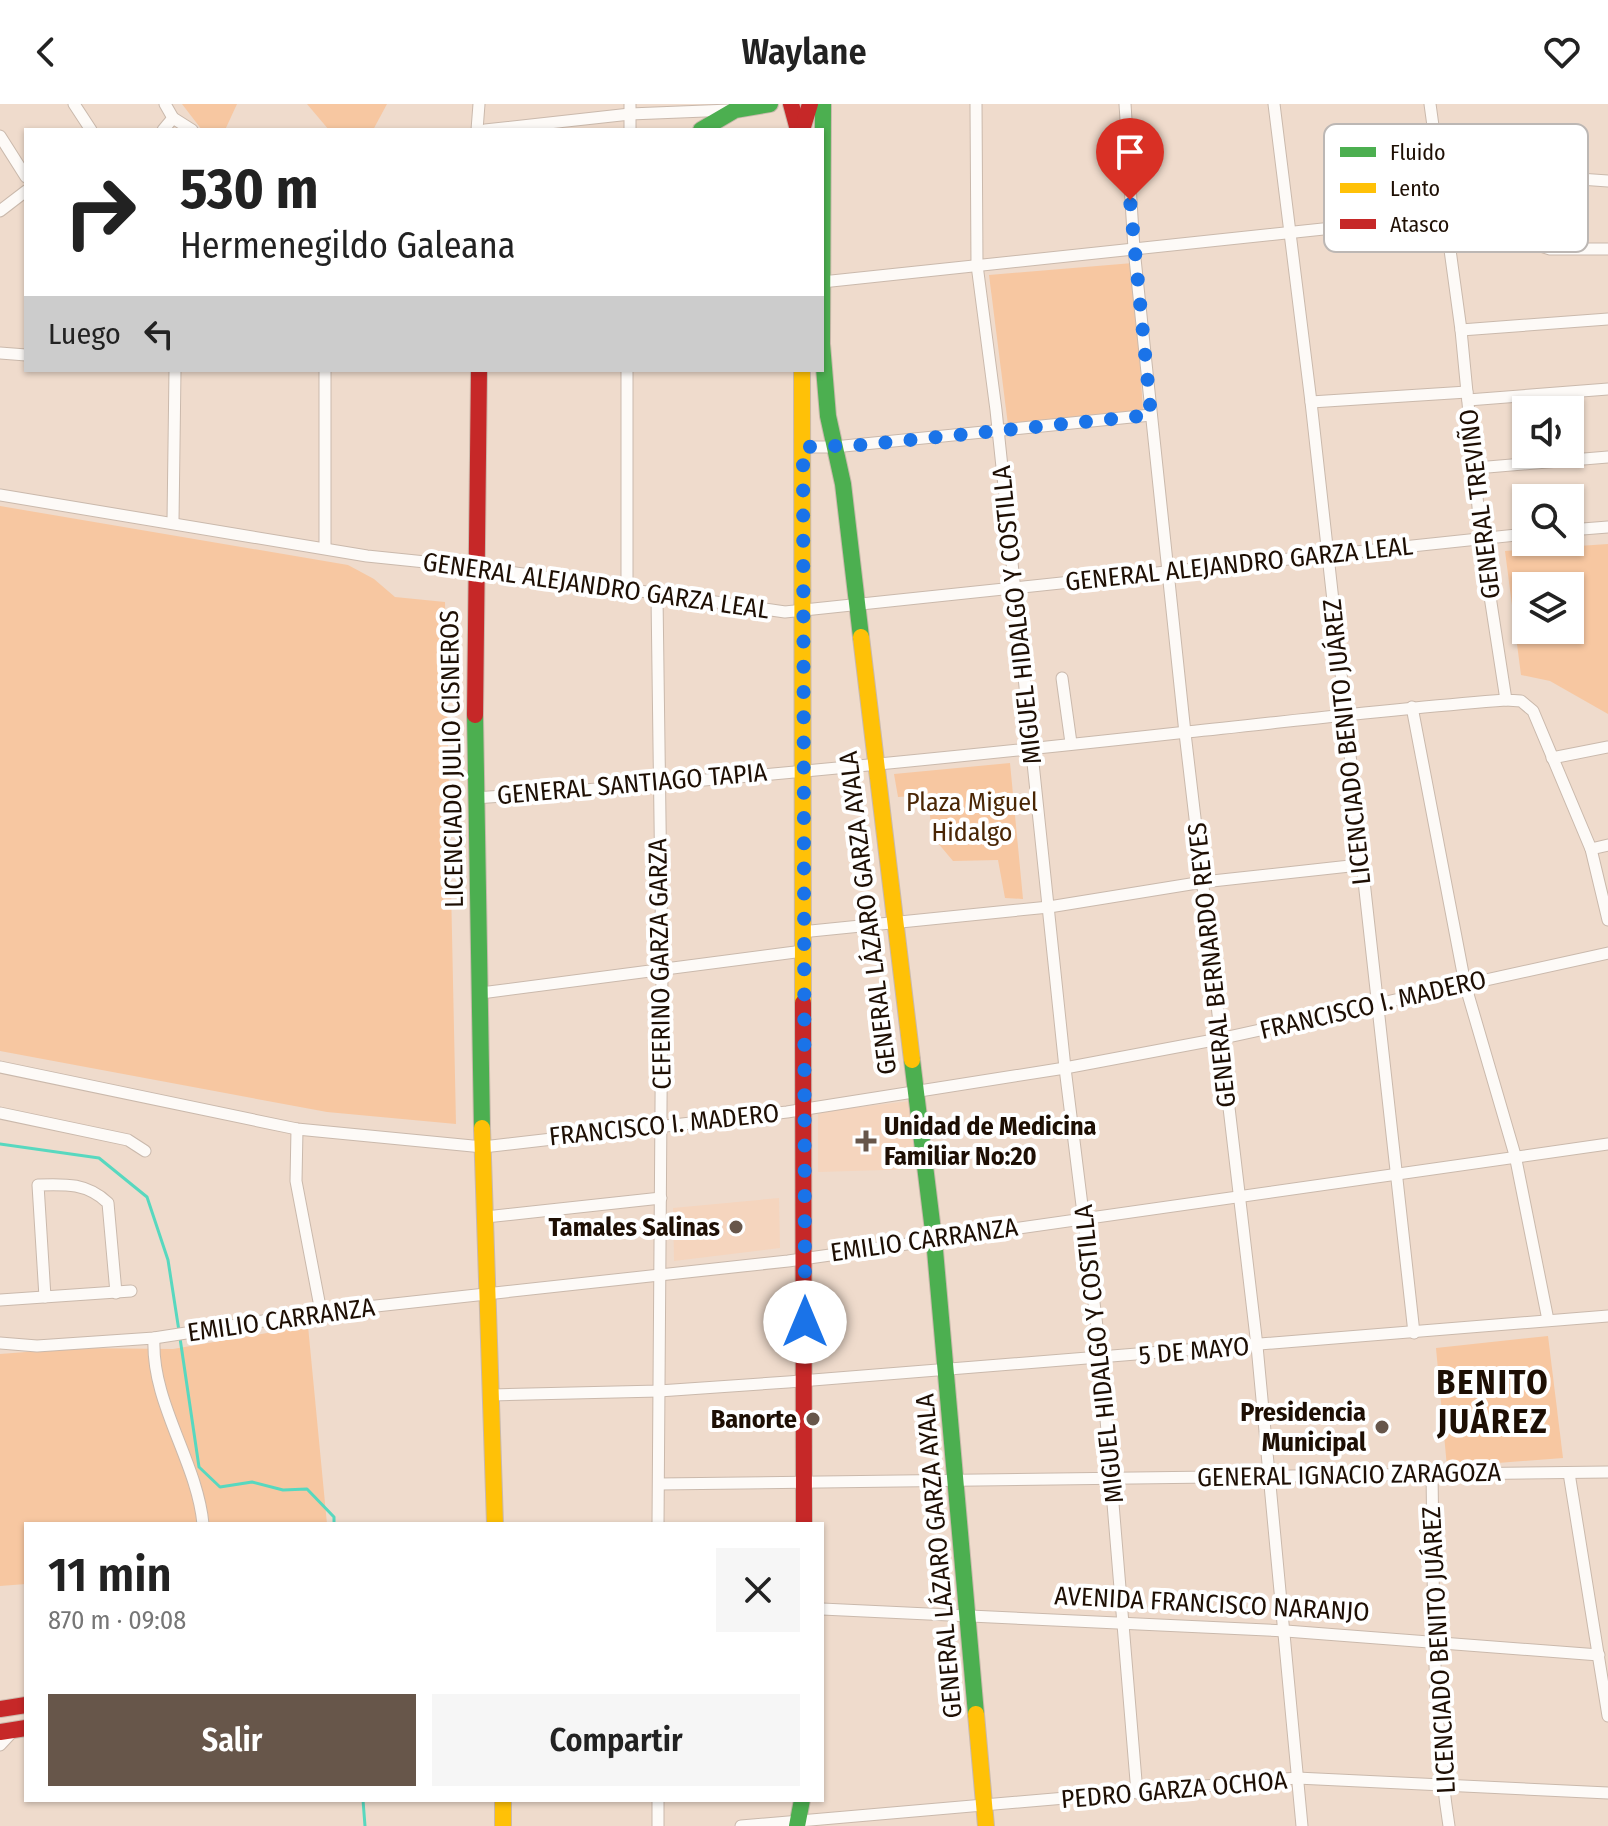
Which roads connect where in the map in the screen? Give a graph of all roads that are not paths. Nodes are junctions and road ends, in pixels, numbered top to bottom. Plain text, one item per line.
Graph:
1 (74, 104) edge
2 (165, 104) edge
3 (479, 104) edge
4 (770, 104) edge
5 (791, 104) edge
6 (810, 104) edge
7 (823, 104) edge
8 (976, 104) edge
9 (1125, 104) edge
10 (1274, 104) edge
11 (1430, 104) edge
12 (630, 109) edge
13 (735, 110) junction
14 (173, 118) junction
15 (1433, 124) edge
16 (90, 128) edge
17 (165, 128) edge
18 (189, 128) edge
19 (477, 128) edge
20 (499, 128) edge
21 (704, 128) edge
22 (799, 128) edge
23 (801, 128) edge
24 (823, 128) edge
25 (0, 136) edge
26 (24, 174) edge
27 (1588, 180) edge
28 (1608, 181) edge
29 (24, 193) edge
30 (0, 211) edge
31 (1324, 230) edge
32 (1291, 234) junction
33 (1134, 249) junction
34 (1451, 252) edge
35 (977, 265) junction
36 (824, 282) edge
37 (1608, 319) edge
38 (1461, 330) junction
39 (0, 353) edge
40 (824, 353) edge
41 (24, 355) edge
42 (175, 372) edge
43 (325, 372) edge
44 (479, 372) edge
45 (627, 372) edge
46 (802, 372) edge
47 (1608, 389) edge
48 (1468, 396) junction
49 (1311, 402) junction
50 (1151, 415) junction
51 (997, 432) junction
52 (803, 447) junction
53 (834, 447) junction
54 (1608, 457) edge
55 (1476, 468) junction
56 (0, 495) edge
57 (173, 521) junction
58 (1608, 527) edge
59 (1584, 529) edge
60 (1512, 535) edge
61 (1481, 538) junction
62 (325, 548) junction
63 (1327, 554) junction
64 (474, 567) junction
65 (1167, 570) junction
66 (1013, 587) junction
67 (627, 590) junction
68 (657, 596) junction
69 (856, 606) junction
70 (802, 611) junction
71 (1062, 678) dead end
72 (1506, 700) junction
73 (1412, 707) junction
74 (1343, 714) junction
75 (1185, 733) junction
76 (1071, 743) junction
77 (1031, 746) junction
78 (1608, 747) edge
79 (1552, 758) junction
80 (875, 766) junction
81 (804, 769) junction
82 (657, 786) junction
83 (475, 798) junction
84 (1607, 847) edge
85 (1591, 849) junction
86 (1359, 865) junction
87 (1203, 882) junction
88 (1049, 907) junction
89 (1608, 920) edge
90 (894, 923) junction
91 (801, 932) junction
92 (803, 951) junction
93 (1608, 953) edge
94 (662, 968) junction
95 (1465, 984) junction
96 (481, 993) junction
97 (1377, 1005) junction
98 (1219, 1039) junction
99 (0, 1067) edge
100 (1065, 1068) junction
101 (914, 1092) junction
102 (805, 1109) junction
103 (0, 1113) edge
104 (662, 1124) junction
105 (297, 1129) junction
106 (1608, 1144) edge
107 (483, 1147) junction
108 (145, 1151) dead end
109 (1515, 1155) junction
110 (1398, 1176) junction
111 (1238, 1195) junction
112 (661, 1198) junction
113 (1085, 1216) junction
114 (486, 1217) junction
115 (934, 1239) junction
116 (805, 1258) junction
117 (661, 1273) junction
118 (131, 1291) dead end
119 (485, 1292) junction
120 (116, 1293) junction
121 (45, 1297) junction
122 (0, 1300) edge
123 (321, 1312) junction
124 (1608, 1316) edge
125 (1548, 1320) junction
126 (1414, 1333) junction
127 (154, 1338) junction
128 (0, 1343) edge
129 (1257, 1346) junction
130 (1101, 1359) junction
131 (946, 1368) junction
132 (804, 1380) junction
133 (659, 1391) junction
134 (492, 1395) junction
135 (1608, 1472) edge
136 (1432, 1473) junction
137 (1569, 1473) junction
138 (1112, 1476) junction
139 (1270, 1477) junction
140 (957, 1479) junction
141 (659, 1484) junction
142 (805, 1484) junction
143 (203, 1522) edge
144 (495, 1522) edge
145 (658, 1522) edge
146 (804, 1522) edge
147 (824, 1609) edge
148 (968, 1615) junction
149 (1125, 1624) junction
150 (1286, 1631) junction
151 (1434, 1641) junction
152 (1599, 1655) junction
153 (1607, 1702) edge
154 (24, 1705) edge
155 (0, 1709) edge
156 (1608, 1716) edge
157 (13, 1730) edge
158 (0, 1745) edge
159 (1297, 1778) junction
160 (1443, 1787) junction
161 (1137, 1793) junction
162 (1608, 1793) edge
163 (503, 1802) edge
164 (658, 1802) edge
165 (984, 1808) junction
166 (803, 1816) edge
167 (503, 1826) edge
168 (658, 1826) edge
169 (741, 1826) edge
170 (986, 1826) edge
171 (1302, 1826) edge
172 (1449, 1826) edge

1 - 16 street
2 - 14 street
3 - 19 street
4 - 13 street
5 - 22 street
6 - 23 street
7 - 24 street, GENERAL LÁZARO GARZA AYALA
8 - 35 street, MIGUEL HIDALGO Y COSTILLA
9 - 33 street, GENERAL BERNARDO REYES
10 - 32 street, LICENCIADO BENITO JUÁREZ
11 - 15 street, GENERAL TREVIÑO
12 - 13 street
12 - 20 street
13 - 21 street
14 - 17 street
14 - 18 street
25 - 26 street
27 - 28 street
29 - 30 street
31 - 32 street
32 - 33 street
32 - 49 street, LICENCIADO BENITO JUÁREZ
33 - 35 street
33 - 50 street, GENERAL BERNARDO REYES
34 - 38 street, GENERAL TREVIÑO
35 - 36 street
35 - 51 street, MIGUEL HIDALGO Y COSTILLA
37 - 38 street
38 - 48 street, GENERAL TREVIÑO
39 - 41 street
40 - 53 street, GENERAL LÁZARO GARZA AYALA
42 - 57 street
43 - 62 street
44 - 64 street, LICENCIADO JULIO CISNEROS
45 - 67 street
46 - 52 street
47 - 48 street
48 - 49 street
48 - 55 street, GENERAL TREVIÑO
49 - 63 street, LICENCIADO BENITO JUÁREZ
50 - 51 street
50 - 65 street, GENERAL BERNARDO REYES
51 - 53 street
51 - 66 street, MIGUEL HIDALGO Y COSTILLA
52 - 53 street
52 - 70 street
53 - 69 street, GENERAL LÁZARO GARZA AYALA
54 - 55 street
55 - 61 street, GENERAL TREVIÑO
56 - 57 street, GENERAL ALEJANDRO GARZA LEAL
57 - 62 street, GENERAL ALEJANDRO GARZA LEAL
58 - 59 street
60 - 61 street, GENERAL ALEJANDRO GARZA LEAL
61 - 63 street, GENERAL ALEJANDRO GARZA LEAL
61 - 72 street, GENERAL TREVIÑO
62 - 64 street, GENERAL ALEJANDRO GARZA LEAL
63 - 65 street, GENERAL ALEJANDRO GARZA LEAL
63 - 74 street, LICENCIADO BENITO JUÁREZ
64 - 67 street, GENERAL ALEJANDRO GARZA LEAL
64 - 83 street, LICENCIADO JULIO CISNEROS
65 - 66 street, GENERAL ALEJANDRO GARZA LEAL
65 - 75 street, GENERAL BERNARDO REYES
66 - 69 street, GENERAL ALEJANDRO GARZA LEAL
66 - 77 street, MIGUEL HIDALGO Y COSTILLA
67 - 68 street, GENERAL ALEJANDRO GARZA LEAL
68 - 70 street, GENERAL ALEJANDRO GARZA LEAL
68 - 82 street, CEFERINO GARZA GARZA
69 - 70 street, GENERAL ALEJANDRO GARZA LEAL
69 - 80 street, GENERAL LÁZARO GARZA AYALA
70 - 81 street
71 - 76 street
72 - 73 street, GENERAL SANTIAGO TAPIA
72 - 79 street
73 - 74 street, GENERAL SANTIAGO TAPIA
73 - 95 street
74 - 75 street, GENERAL SANTIAGO TAPIA
74 - 86 street, LICENCIADO BENITO JUÁREZ
75 - 76 street, GENERAL SANTIAGO TAPIA
75 - 87 street, GENERAL BERNARDO REYES
76 - 77 street, GENERAL SANTIAGO TAPIA
77 - 80 street, GENERAL SANTIAGO TAPIA
77 - 88 street, MIGUEL HIDALGO Y COSTILLA
78 - 79 street
79 - 85 street
80 - 81 street, GENERAL SANTIAGO TAPIA
80 - 90 street, GENERAL LÁZARO GARZA AYALA
81 - 82 street, GENERAL SANTIAGO TAPIA
81 - 91 street
82 - 83 street, GENERAL SANTIAGO TAPIA
82 - 94 street, CEFERINO GARZA GARZA
83 - 96 street, LICENCIADO JULIO CISNEROS
84 - 85 street
85 - 89 street
86 - 87 street
86 - 97 street, LICENCIADO BENITO JUÁREZ
87 - 88 street
87 - 98 street, GENERAL BERNARDO REYES
88 - 90 street
88 - 100 street, MIGUEL HIDALGO Y COSTILLA
90 - 91 street
90 - 101 street, GENERAL LÁZARO GARZA AYALA
91 - 92 street
92 - 94 street
92 - 102 street
93 - 95 street, FRANCISCO I. MADERO
94 - 96 street
94 - 104 street, CEFERINO GARZA GARZA
95 - 97 street, FRANCISCO I. MADERO
95 - 109 street
96 - 107 street, LICENCIADO JULIO CISNEROS
97 - 98 street, FRANCISCO I. MADERO
97 - 110 street, LICENCIADO BENITO JUÁREZ
98 - 100 street, FRANCISCO I. MADERO
98 - 111 street, GENERAL BERNARDO REYES
99 - 105 street, FRANCISCO I. MADERO
100 - 101 street, FRANCISCO I. MADERO
100 - 113 street, MIGUEL HIDALGO Y COSTILLA
101 - 102 street, FRANCISCO I. MADERO
101 - 115 street, GENERAL LÁZARO GARZA AYALA
102 - 104 street, FRANCISCO I. MADERO
102 - 116 street
103 - 108 street
104 - 107 street, FRANCISCO I. MADERO
104 - 112 street, CEFERINO GARZA GARZA
105 - 107 street, FRANCISCO I. MADERO
105 - 123 street
106 - 109 street, EMILIO CARRANZA
107 - 114 street, LICENCIADO JULIO CISNEROS
109 - 110 street, EMILIO CARRANZA
109 - 125 street
110 - 111 street, EMILIO CARRANZA
110 - 126 street, LICENCIADO BENITO JUÁREZ
111 - 113 street, EMILIO CARRANZA
111 - 129 street, GENERAL BERNARDO REYES
112 - 114 street
112 - 117 street, CEFERINO GARZA GARZA
113 - 115 street, EMILIO CARRANZA
113 - 130 street, MIGUEL HIDALGO Y COSTILLA
114 - 119 street, LICENCIADO JULIO CISNEROS
115 - 116 street, EMILIO CARRANZA
115 - 131 street, GENERAL LÁZARO GARZA AYALA
116 - 117 street, EMILIO CARRANZA
116 - 132 street
117 - 119 street, EMILIO CARRANZA
117 - 133 street, CEFERINO GARZA GARZA
118 - 120 street
119 - 123 street, EMILIO CARRANZA
119 - 134 street, LICENCIADO JULIO CISNEROS
120 - 121 street
120 - 121 street
121 - 122 street
123 - 127 street, EMILIO CARRANZA
124 - 125 street, 5 DE MAYO
125 - 126 street, 5 DE MAYO
126 - 129 street, 5 DE MAYO
127 - 128 street, EMILIO CARRANZA
127 - 143 street
129 - 130 street, 5 DE MAYO
129 - 139 street, GENERAL BERNARDO REYES
130 - 131 street, 5 DE MAYO
130 - 138 street, MIGUEL HIDALGO Y COSTILLA
131 - 132 street, 5 DE MAYO
131 - 140 street, GENERAL LÁZARO GARZA AYALA
132 - 133 street, 5 DE MAYO
132 - 142 street
133 - 134 street, 5 DE MAYO
133 - 141 street, CEFERINO GARZA GARZA
134 - 144 street, LICENCIADO JULIO CISNEROS
135 - 137 street, GENERAL IGNACIO ZARAGOZA
136 - 137 street, GENERAL IGNACIO ZARAGOZA
136 - 139 street, GENERAL IGNACIO ZARAGOZA
136 - 151 street, LICENCIADO BENITO JUÁREZ
137 - 152 street
138 - 139 street, GENERAL IGNACIO ZARAGOZA
138 - 140 street, GENERAL IGNACIO ZARAGOZA
138 - 149 street, MIGUEL HIDALGO Y COSTILLA
139 - 150 street, GENERAL BERNARDO REYES
140 - 142 street, GENERAL IGNACIO ZARAGOZA
140 - 148 street, GENERAL LÁZARO GARZA AYALA
141 - 142 street, GENERAL IGNACIO ZARAGOZA
141 - 145 street, CEFERINO GARZA GARZA
142 - 146 street
147 - 148 street, AVENIDA FRANCISCO NARANJO
148 - 149 street, AVENIDA FRANCISCO NARANJO
148 - 165 street, GENERAL LÁZARO GARZA AYALA
149 - 150 street, AVENIDA FRANCISCO NARANJO
149 - 161 street, MIGUEL HIDALGO Y COSTILLA
150 - 151 street, AVENIDA FRANCISCO NARANJO
150 - 159 street, GENERAL BERNARDO REYES
151 - 152 street, AVENIDA FRANCISCO NARANJO
151 - 160 street, LICENCIADO BENITO JUÁREZ
152 - 153 street
153 - 156 street
154 - 155 street
157 - 158 street
159 - 160 street, PEDRO GARZA OCHOA
159 - 161 street, PEDRO GARZA OCHOA
159 - 171 street, GENERAL BERNARDO REYES
160 - 162 street, PEDRO GARZA OCHOA
160 - 172 street, LICENCIADO BENITO JUÁREZ
161 - 165 street, PEDRO GARZA OCHOA
163 - 167 street
164 - 168 street
165 - 166 street, PEDRO GARZA OCHOA
165 - 170 street, GENERAL LÁZARO GARZA AYALA
166 - 169 street, PEDRO GARZA OCHOA

